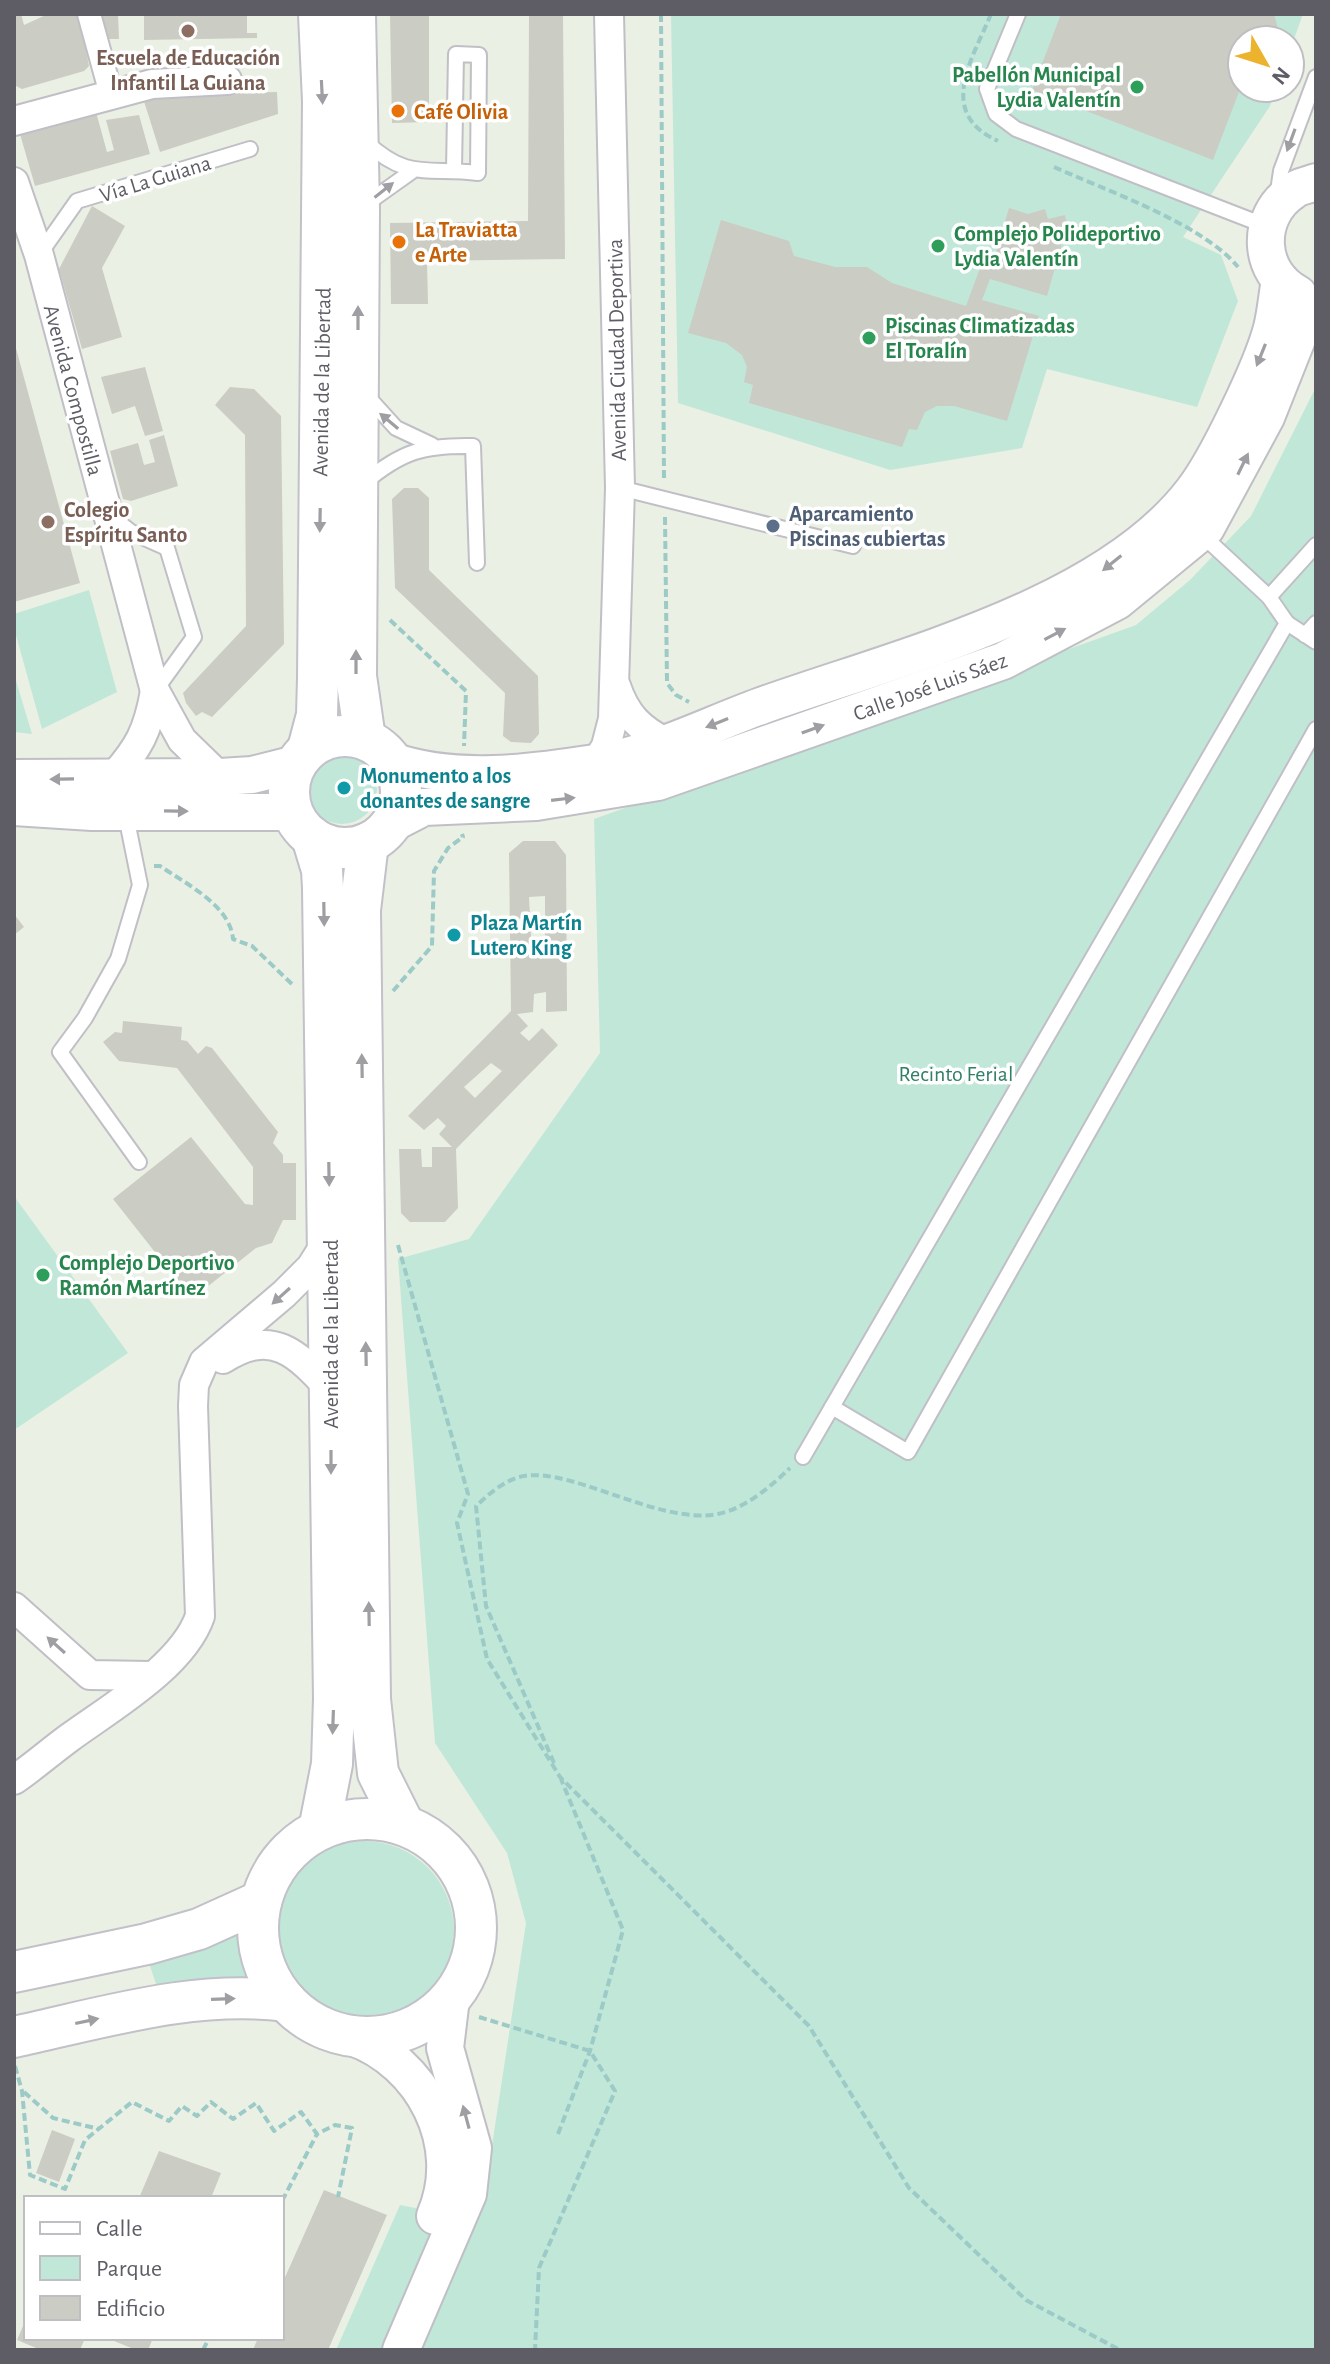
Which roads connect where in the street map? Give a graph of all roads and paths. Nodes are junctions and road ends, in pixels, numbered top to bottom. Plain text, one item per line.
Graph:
1 (89, 14) edge
2 (319, 14) edge
3 (355, 14) edge
4 (609, 14) edge
5 (661, 14) edge
6 (991, 14) edge
7 (1018, 14) edge
8 (1316, 77) edge
9 (227, 80) dead end
10 (111, 94) junction
11 (14, 121) edge
12 (357, 134) junction
13 (1011, 147) dead end
14 (250, 149) dead end
15 (1052, 166) dead end
16 (454, 170) junction
17 (411, 172) junction
18 (14, 182) edge
19 (1316, 182) edge
20 (359, 210) junction
21 (1271, 216) junction
22 (39, 255) junction
23 (1242, 276) dead end
24 (1280, 280) junction
25 (1316, 300) edge
26 (1316, 314) edge
27 (358, 382) junction
28 (432, 445) junction
29 (358, 488) junction
30 (620, 488) junction
31 (664, 499) junction
32 (106, 511) junction
33 (1200, 533) junction
34 (1316, 545) edge
35 (853, 546) dead end
36 (477, 563) dead end
37 (1269, 597) junction
38 (386, 617) dead end
39 (1287, 623) junction
40 (1316, 623) edge
41 (1310, 639) edge
42 (616, 686) junction
43 (155, 691) junction
44 (692, 704) dead end
45 (1316, 729) edge
46 (667, 743) junction
47 (379, 750) junction
48 (302, 756) junction
49 (596, 763) junction
50 (220, 777) junction
51 (14, 778) edge
52 (460, 789) junction
53 (119, 794) junction
54 (14, 807) edge
55 (302, 825) junction
56 (379, 834) junction
57 (136, 866) junction
58 (299, 992) dead end
59 (391, 994) dead end
60 (139, 1162) dead end
61 (394, 1230) dead end
62 (330, 1236) junction
63 (331, 1390) junction
64 (194, 1398) junction
65 (832, 1407) junction
66 (803, 1457) joint
67 (14, 1607) edge
68 (97, 1676) junction
69 (150, 1676) junction
70 (97, 1718) junction
71 (560, 1777) junction
72 (14, 1780) edge
73 (404, 1825) junction
74 (319, 1830) junction
75 (261, 1901) junction
76 (14, 1972) edge
77 (286, 2001) junction
78 (459, 2006) junction
79 (14, 2037) edge
80 (352, 2037) junction
81 (590, 2051) junction
82 (14, 2064) edge
83 (22, 2091) junction
84 (99, 2129) junction
85 (317, 2134) junction
86 (558, 2134) dead end
87 (284, 2197) edge
88 (338, 2197) dead end
89 (376, 2350) edge
90 (401, 2350) edge
91 (535, 2350) edge
92 (1120, 2350) edge

1 - 10 street
2 -> 48 main road, Avenida de la Libertad
3 - 12 main road, Avenida de la Libertad
4 - 30 street, Avenida Ciudad Deportiva
5 - 31 path
6 - 13 path
7 - 21 lane
8 -> 21 lane
9 - 10 street
10 - 11 street
12 - 17 lane
12 - 20 main road, Avenida de la Libertad
14 - 22 lane, Vía La Guiana
15 - 23 path
16 - 16 lane
16 - 17 lane
20 -> 17 lane
18 - 22 street, Avenida Compostilla
19 - 21 street
27 -> 20 main road, Avenida de la Libertad
21 - 24 street
22 - 32 street, Avenida Compostilla
24 - 25 street
24 -> 46 street, Calle José Luis Sáez
33 -> 26 street, Calle José Luis Sáez
28 -> 27 lane
27 - 29 main road, Avenida de la Libertad
28 - 29 lane
28 - 36 lane
47 -> 29 main road, Avenida de la Libertad
30 - 31 lane
30 - 42 street, Avenida Ciudad Deportiva
31 - 35 lane
31 - 44 path
32 - 43 street, Avenida Compostilla
32 - 43 lane
33 - 37 lane
52 -> 33 street, Calle José Luis Sáez
34 - 37 lane
37 - 39 lane
38 - 52 path
39 - 41 lane
39 - 65 lane
40 - 41 lane
42 - 46 street, Avenida Ciudad Deportiva
42 - 49 street, Avenida Ciudad Deportiva
43 - 50 street, Avenida Compostilla
43 - 53 street, Avenida Compostilla
45 - 65 lane
46 - 49 street, Calle José Luis Sáez
47 - 48 main road
47 - 52 street, Calle José Luis Sáez
47 - 56 main road
48 - 50 street
48 - 55 main road
49 - 52 street, Calle José Luis Sáez
50 - 53 street
53 -> 51 street
52 - 56 street, Calle José Luis Sáez
52 - 59 path
53 - 54 street
53 -> 55 street
53 - 57 lane
55 - 56 main road
55 -> 62 main road, Avenida de la Libertad
73 -> 56 main road, Avenida de la Libertad
57 - 58 path
57 - 60 lane
61 - 71 path
62 - 63 main road, Avenida de la Libertad
62 -> 64 street
63 - 64 street
63 -> 74 main road, Avenida de la Libertad
64 - 69 street
65 - 66 lane
66 - 71 path
68 -> 67 street
68 - 69 street
68 - 70 street
69 - 70 street
70 - 72 street
71 - 81 path
71 - 92 path
73 - 74 main road
73 - 78 main road
74 - 75 main road
75 - 76 main road
75 - 77 main road
79 -> 77 main road
77 - 80 main road
78 - 80 main road
78 - 81 path
90 -> 78 street
80 - 89 street
81 - 86 path
81 - 91 path
82 - 83 path
83 - 84 path
83 - 84 path
84 - 85 path
85 - 87 path
85 - 88 path

